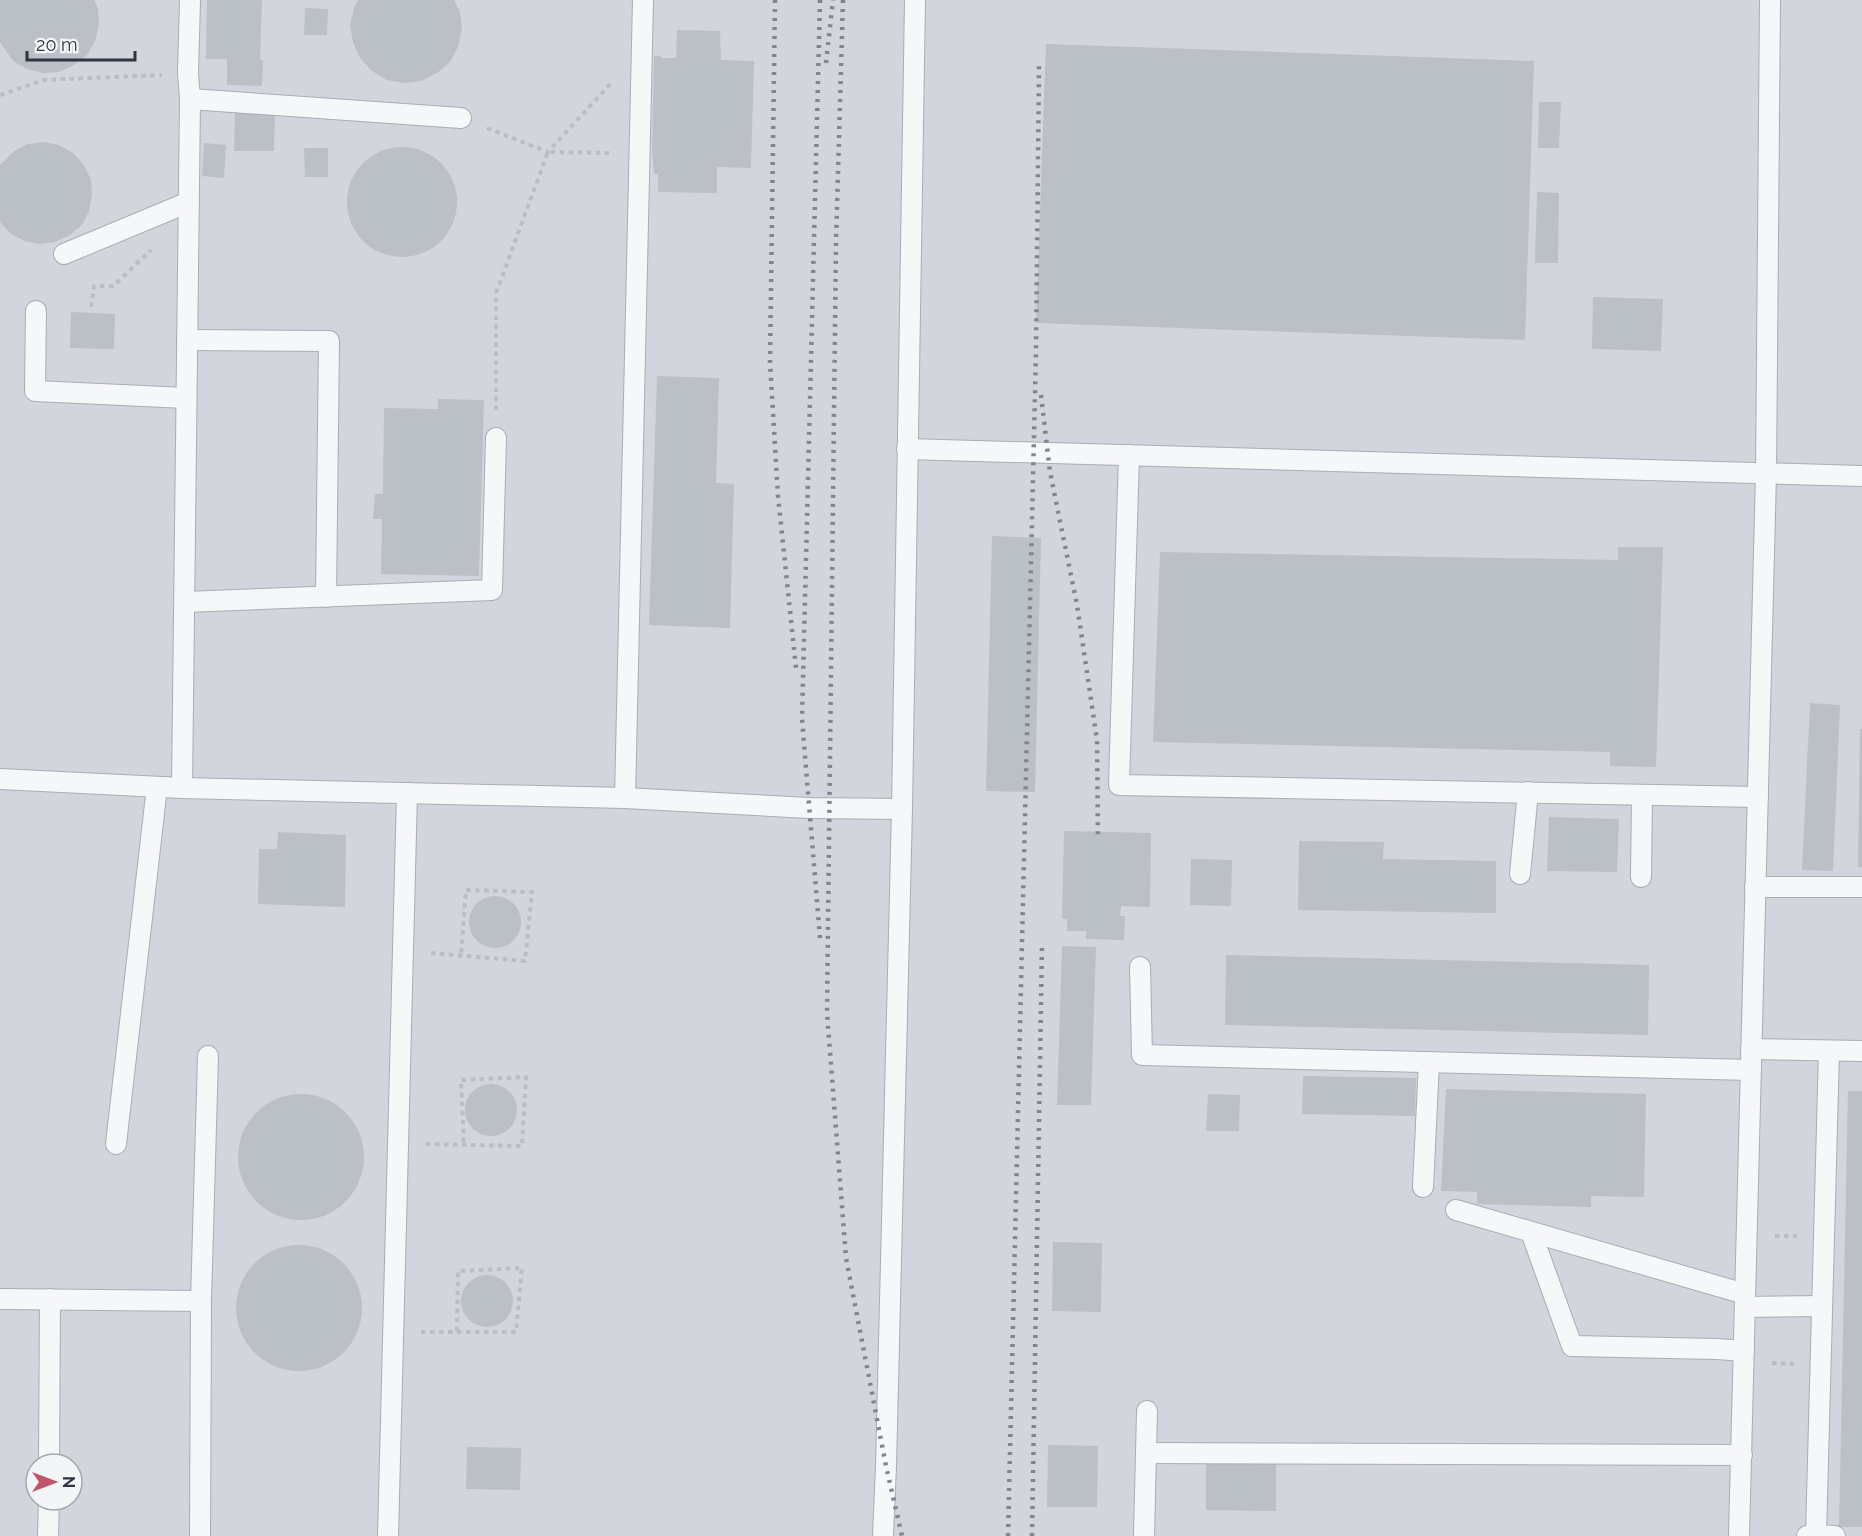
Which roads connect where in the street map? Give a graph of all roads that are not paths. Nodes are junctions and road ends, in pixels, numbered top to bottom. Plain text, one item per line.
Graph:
1 (190, 0) edge
2 (643, 0) edge
3 (915, 0) edge
4 (1770, 0) edge
5 (190, 99) junction
6 (461, 118) road end
7 (189, 202) junction
8 (64, 254) dead end
9 (36, 311) dead end
10 (187, 340) junction
11 (186, 398) junction
12 (496, 438) road end
13 (907, 449) junction
14 (1129, 455) junction
15 (1766, 474) junction
16 (1862, 476) edge
17 (326, 597) junction
18 (185, 602) junction
19 (0, 779) edge
20 (157, 787) junction
21 (182, 788) junction
22 (1528, 792) junction
23 (407, 794) junction
24 (1642, 795) junction
25 (1758, 797) junction
26 (625, 798) junction
27 (902, 809) junction
28 (1520, 874) dead end
29 (1641, 877) dead end
30 (1755, 888) junction
31 (1862, 888) edge
32 (1140, 967) dead end
33 (1751, 1049) junction
34 (1829, 1051) junction
35 (1862, 1051) edge
36 (208, 1056) dead end
37 (1429, 1062) junction
38 (1750, 1070) junction
39 (116, 1144) dead end
40 (1423, 1187) dead end
41 (1456, 1210) dead end
42 (1531, 1232) junction
43 (0, 1299) edge
44 (50, 1299) junction
45 (201, 1301) junction
46 (1745, 1301) junction
47 (1822, 1306) junction
48 (1744, 1356) junction
49 (1147, 1411) dead end
50 (49, 1452) edge
51 (1146, 1453) junction
52 (1742, 1455) junction
53 (49, 1512) edge
54 (1816, 1535) edge
55 (48, 1536) edge
56 (200, 1536) edge
57 (388, 1536) edge
58 (883, 1536) edge
59 (1144, 1536) edge
60 (1739, 1536) edge
61 (1807, 1536) edge
62 (1835, 1536) edge

1 - 5 lane
2 - 26 lane
3 - 13 lane
4 - 15 lane
5 - 6 lane
5 - 7 lane
7 - 8 lane
7 - 10 lane
9 - 11 lane
10 - 11 lane
10 - 17 lane
11 - 18 lane
12 - 17 lane
13 - 14 lane
13 - 27 lane
14 - 15 lane
14 - 22 lane
15 - 16 lane
15 - 25 lane
17 - 18 lane
18 - 21 lane
19 - 20 lane
20 - 21 lane
20 - 39 lane
21 - 23 lane
22 - 24 lane
22 - 28 lane
23 - 26 lane
23 - 57 lane
24 - 25 lane
24 - 29 lane
25 - 30 lane
26 - 27 lane
27 - 58 lane
30 - 31 lane
30 - 33 lane
32 - 37 lane
33 - 34 lane
33 - 38 lane
34 - 35 lane
34 - 47 lane
36 - 45 lane
37 - 38 lane
37 - 40 lane
38 - 46 lane
41 - 42 lane
42 - 46 lane
42 - 48 lane
43 - 44 lane
44 - 45 lane
44 - 50 lane
45 - 56 lane
46 - 47 lane
46 - 48 lane
47 - 54 lane
48 - 52 lane
49 - 51 lane
51 - 52 lane
51 - 59 lane
52 - 60 lane
53 - 55 lane
54 - 61 lane
54 - 62 lane

